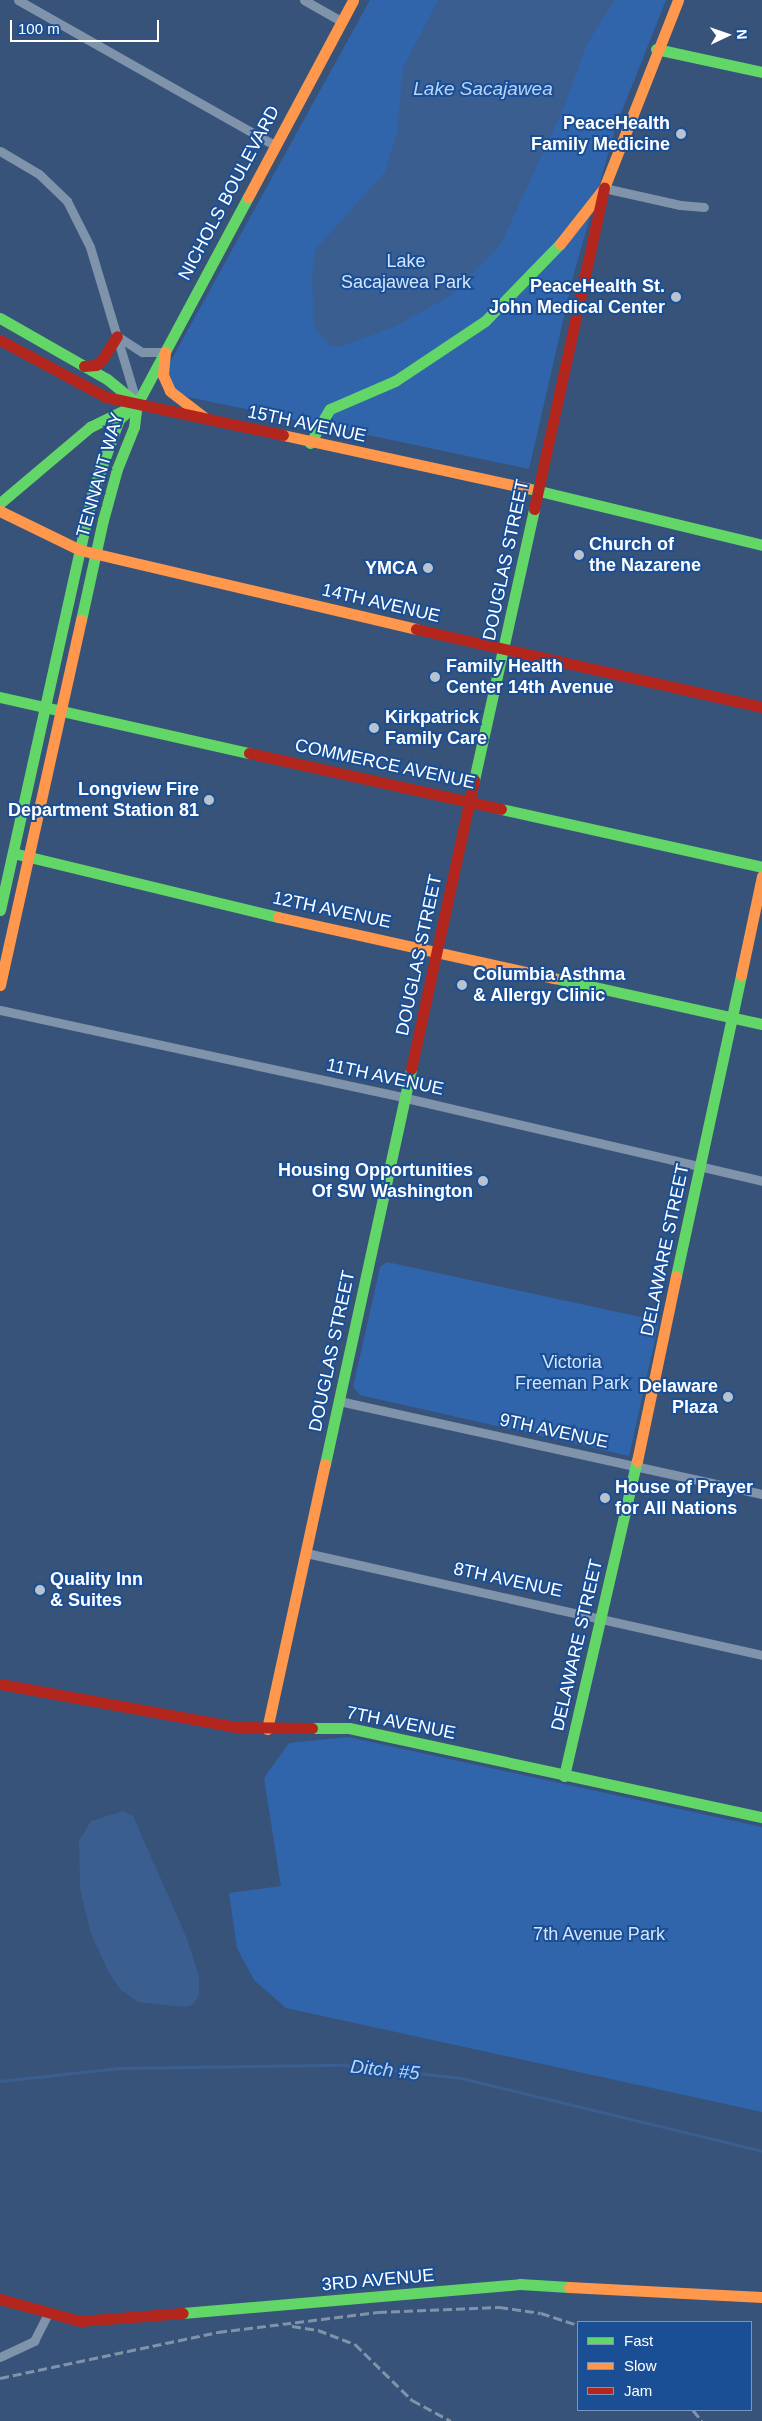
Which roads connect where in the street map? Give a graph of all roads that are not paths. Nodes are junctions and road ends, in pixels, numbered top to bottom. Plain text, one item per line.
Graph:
1 (18, 0) edge
2 (304, 0) edge
3 (353, 0) edge
4 (678, 0) edge
5 (341, 21) junction
6 (656, 48) junction
7 (762, 72) edge
8 (274, 145) junction
9 (0, 151) edge
10 (604, 188) junction
11 (704, 207) dead end
12 (0, 318) edge
13 (116, 336) junction
14 (0, 340) edge
15 (165, 352) junction
16 (84, 366) junction
17 (137, 404) junction
18 (209, 421) junction
19 (310, 444) junction
20 (539, 491) junction
21 (0, 503) edge
22 (0, 511) edge
23 (762, 545) edge
24 (80, 550) junction
25 (96, 554) junction
26 (504, 649) junction
27 (0, 697) edge
28 (45, 707) junction
29 (762, 707) edge
30 (61, 711) junction
31 (470, 801) junction
32 (13, 854) junction
33 (28, 857) junction
34 (762, 867) edge
35 (762, 876) edge
36 (0, 910) edge
37 (438, 950) junction
38 (0, 985) edge
39 (0, 1010) edge
40 (731, 1018) junction
41 (762, 1024) edge
42 (406, 1098) junction
43 (700, 1166) junction
44 (762, 1181) edge
45 (339, 1401) junction
46 (636, 1465) junction
47 (762, 1494) edge
48 (306, 1553) junction
49 (601, 1617) junction
50 (762, 1655) edge
51 (0, 1684) edge
52 (267, 1730) junction
53 (564, 1776) junction
54 (762, 1817) edge
55 (762, 2297) edge
56 (0, 2299) edge
57 (48, 2314) junction
58 (0, 2358) edge

1 - 8 street
2 - 5 street
3 - 5 street, NICHOLS BOULEVARD
4 - 6 street
5 - 8 street, NICHOLS BOULEVARD
6 - 7 street
6 - 10 street
8 - 15 street, NICHOLS BOULEVARD
9 - 13 street
10 - 11 street
10 - 19 street
10 - 20 street, DOUGLAS STREET
12 - 16 street
13 - 15 street
13 - 16 street
13 - 17 street
14 - 17 street, 15TH AVENUE
15 - 17 street, NICHOLS BOULEVARD
15 - 18 street
16 - 17 street
17 - 18 street, 15TH AVENUE
17 - 21 street
17 - 24 street, TENNANT WAY
17 - 25 street, TENNANT WAY
18 - 19 street, 15TH AVENUE
19 - 20 street, 15TH AVENUE
20 - 23 street, 15TH AVENUE
20 - 26 street, DOUGLAS STREET
22 - 24 street, 14TH AVENUE
24 - 25 street, 14TH AVENUE
24 - 28 street, TENNANT WAY
25 - 26 street, 14TH AVENUE
25 - 30 street, TENNANT WAY
26 - 29 street, 14TH AVENUE
26 - 31 street, DOUGLAS STREET
27 - 28 street, COMMERCE AVENUE
28 - 30 street, COMMERCE AVENUE
28 - 32 street, TENNANT WAY
30 - 31 street, COMMERCE AVENUE
30 - 33 street, TENNANT WAY
31 - 34 street, COMMERCE AVENUE
31 - 37 street, DOUGLAS STREET
32 - 33 street, 12TH AVENUE
32 - 36 street, TENNANT WAY
33 - 37 street, 12TH AVENUE
33 - 38 street, TENNANT WAY
35 - 40 street, DELAWARE STREET
37 - 40 street, 12TH AVENUE
37 - 42 street, DOUGLAS STREET
39 - 42 street, 11TH AVENUE
40 - 41 street, 12TH AVENUE
40 - 43 street, DELAWARE STREET
42 - 43 street, 11TH AVENUE
42 - 45 street, DOUGLAS STREET
43 - 44 street, 11TH AVENUE
43 - 46 street, DELAWARE STREET
45 - 46 street, 9TH AVENUE
45 - 48 street, DOUGLAS STREET
46 - 47 street, 9TH AVENUE
46 - 49 street, DELAWARE STREET
48 - 49 street, 8TH AVENUE
48 - 52 street, DOUGLAS STREET
49 - 50 street, 8TH AVENUE
49 - 53 street, DELAWARE STREET
51 - 52 street, 7TH AVENUE
52 - 53 street, 7TH AVENUE
53 - 54 street, 7TH AVENUE
55 - 57 street, 3RD AVENUE
56 - 57 street, 3RD AVENUE
57 - 58 street

